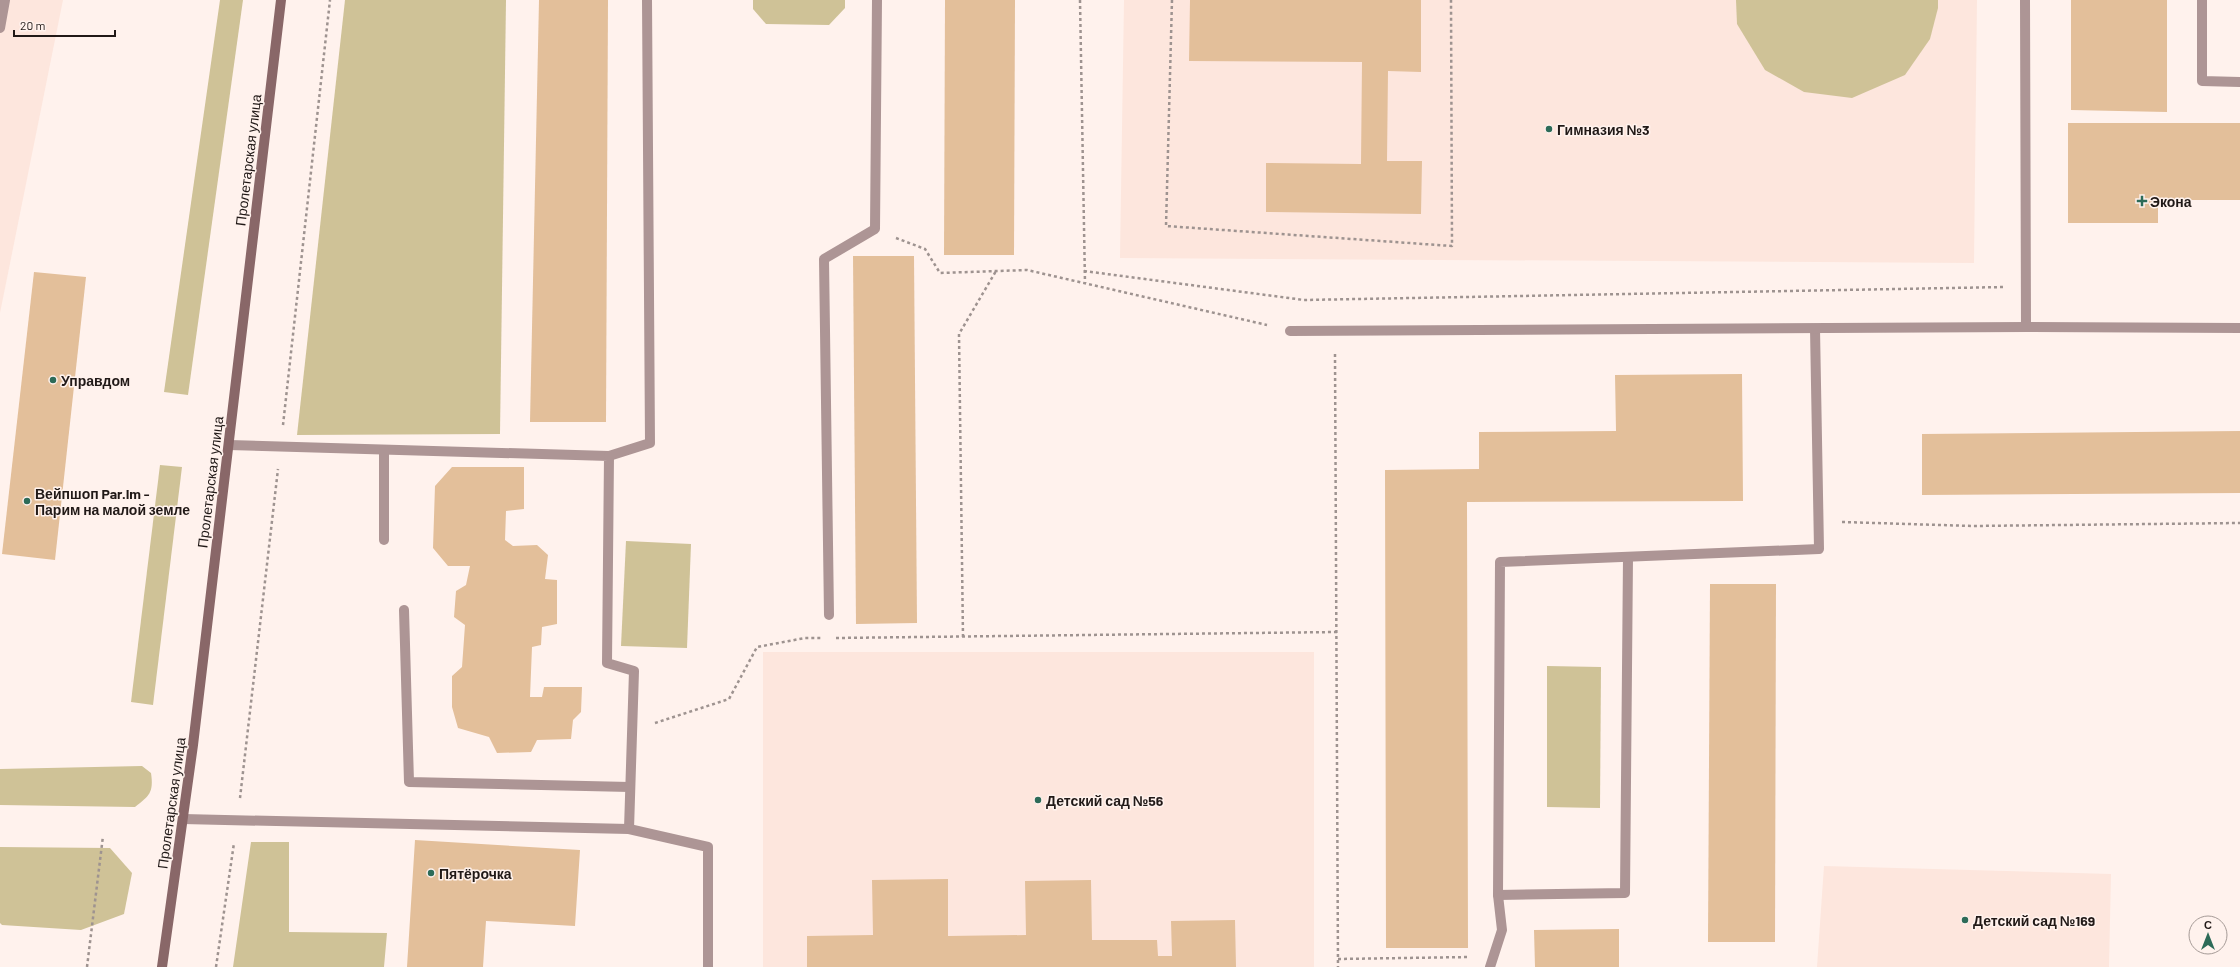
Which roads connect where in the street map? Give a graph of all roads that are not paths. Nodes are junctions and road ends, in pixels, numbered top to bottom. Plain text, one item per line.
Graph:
1 (5, 0) edge
2 (281, 0) edge
3 (647, 0) edge
4 (877, 0) edge
5 (2025, 0) edge
6 (2202, 0) edge
7 (0, 28) edge
8 (2240, 82) edge
9 (2026, 327) junction
10 (2240, 328) edge
11 (1814, 329) junction
12 (1290, 331) road end
13 (229, 445) junction
14 (384, 450) junction
15 (609, 456) junction
16 (384, 540) dead end
17 (1628, 557) junction
18 (404, 610) dead end
19 (829, 615) dead end
20 (630, 788) junction
21 (183, 819) junction
22 (629, 829) junction
23 (1498, 895) junction
24 (162, 967) edge
25 (708, 967) edge
26 (1490, 967) edge

1 - 7 street
2 - 13 main road, Пролетарская улица
3 - 15 street
4 - 19 street
5 - 9 street
6 - 8 street
9 - 10 street
9 - 11 street
11 - 12 street
11 - 17 street
13 - 14 street
13 - 21 main road, Пролетарская улица
14 - 15 street
14 - 16 street
15 - 20 street
17 - 23 street
17 - 23 street
18 - 20 street
20 - 22 street
21 - 22 street
21 - 24 main road, Пролетарская улица
22 - 25 street
23 - 26 street

